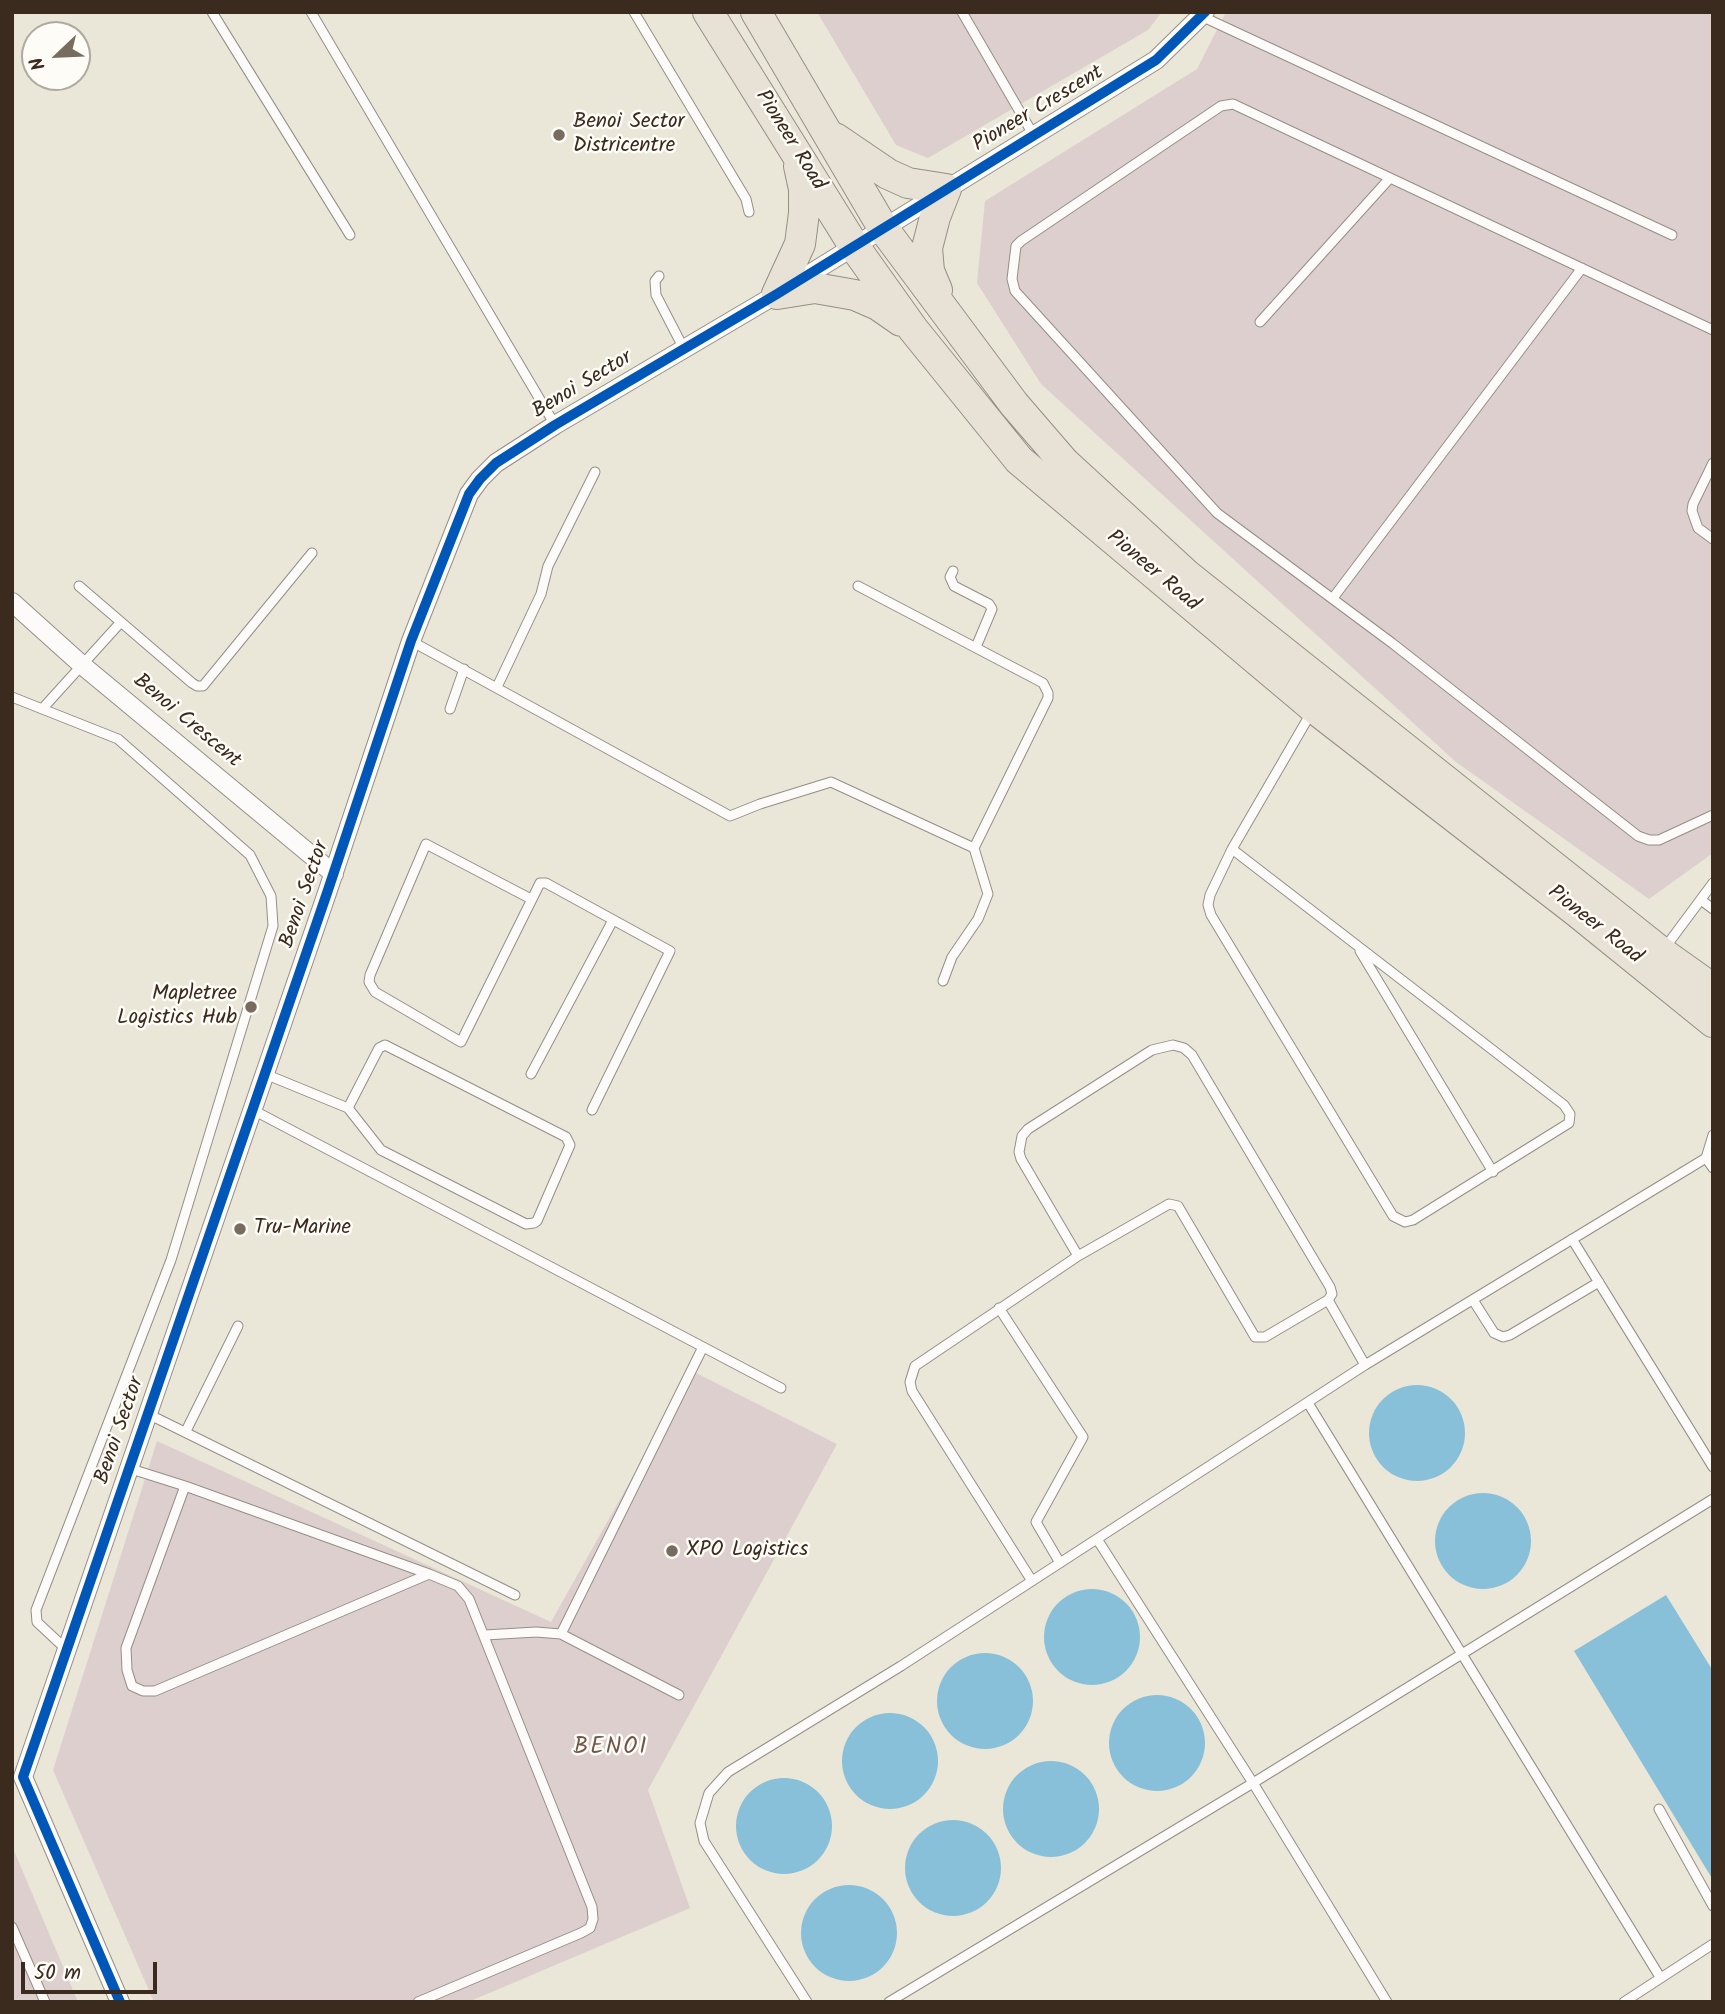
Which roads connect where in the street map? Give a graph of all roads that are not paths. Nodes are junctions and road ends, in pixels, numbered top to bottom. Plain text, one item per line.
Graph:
1 (212, 12) edge
2 (311, 12) edge
3 (634, 12) edge
4 (708, 12) edge
5 (757, 12) edge
6 (962, 12) edge
7 (1203, 14) edge
8 (826, 131) junction
9 (1034, 136) junction
10 (796, 152) junction
11 (1390, 178) junction
12 (946, 189) junction
13 (749, 212) dead end
14 (883, 228) junction
15 (350, 235) dead end
16 (1672, 235) dead end
17 (854, 246) junction
18 (1582, 268) junction
19 (659, 276) dead end
20 (777, 294) junction
21 (1260, 322) dead end
22 (954, 324) junction
23 (913, 329) junction
24 (1713, 330) edge
25 (684, 349) junction
26 (555, 425) junction
27 (1712, 469) edge
28 (595, 472) dead end
29 (1713, 539) edge
30 (312, 553) dead end
31 (953, 571) dead end
32 (79, 586) dead end
33 (858, 586) dead end
34 (1333, 598) junction
35 (12, 603) edge
36 (121, 622) junction
37 (411, 641) junction
38 (976, 647) junction
39 (82, 665) junction
40 (464, 669) junction
41 (497, 687) junction
42 (1316, 694) junction
43 (12, 697) edge
44 (43, 708) junction
45 (450, 709) dead end
46 (1713, 815) edge
47 (974, 848) junction
48 (1232, 849) junction
49 (334, 874) junction
50 (1713, 883) edge
51 (531, 899) junction
52 (1701, 900) junction
53 (1713, 909) edge
54 (613, 920) junction
55 (1356, 945) junction
56 (1655, 961) junction
57 (943, 981) dead end
58 (1713, 989) edge
59 (1713, 1022) edge
60 (265, 1074) junction
61 (531, 1074) dead end
62 (348, 1108) junction
63 (253, 1110) junction
64 (592, 1110) dead end
65 (1713, 1135) edge
66 (1706, 1158) junction
67 (1713, 1168) edge
68 (1493, 1172) junction
69 (1572, 1239) junction
70 (1078, 1256) junction
71 (1599, 1282) junction
72 (1328, 1300) junction
73 (1473, 1300) junction
74 (999, 1308) junction
75 (238, 1326) dead end
76 (703, 1347) junction
77 (1366, 1365) junction
78 (781, 1388) dead end
79 (1308, 1403) junction
80 (148, 1413) junction
81 (186, 1431) junction
82 (1713, 1467) edge
83 (128, 1468) junction
84 (186, 1486) junction
85 (1713, 1499) edge
86 (1097, 1539) junction
87 (1060, 1563) junction
88 (429, 1574) junction
89 (1032, 1581) junction
90 (515, 1595) dead end
91 (561, 1634) junction
92 (485, 1635) junction
93 (68, 1651) junction
94 (1462, 1655) junction
95 (679, 1695) dead end
96 (18, 1780) edge
97 (1253, 1783) junction
98 (1659, 1809) dead end
99 (1713, 1906) edge
100 (12, 1927) edge
101 (1713, 1944) edge
102 (1660, 1977) junction
103 (45, 2002) edge
104 (120, 2002) edge
105 (418, 2002) edge
106 (807, 2002) edge
107 (889, 2002) edge
108 (1387, 2002) edge
109 (1623, 2002) edge

1 - 15 lane
2 - 26 lane
3 - 13 lane
4 - 10 main road, Pioneer Road
5 - 8 main road, Pioneer Road
6 - 9 lane
7 - 9 street, Pioneer Crescent
7 - 16 lane
8 - 12 main road
8 - 14 main road, Pioneer Road
9 - 12 street, Pioneer Crescent
10 - 17 main road, Pioneer Road
10 - 20 main road
11 - 18 lane
11 - 21 lane
11 - 34 lane
12 - 14 street, Pioneer Crescent
12 - 22 main road
14 - 17 street, Benoi Sector
14 - 22 main road, Pioneer Road
17 - 20 street, Benoi Sector
17 - 23 main road, Pioneer Road
18 - 24 lane
18 - 34 lane
19 - 25 lane
20 - 23 main road
20 - 25 street, Benoi Sector
22 - 42 main road, Pioneer Road
23 - 42 main road, Pioneer Road
25 - 26 street, Benoi Sector
26 - 37 street, Benoi Sector
27 - 29 lane
28 - 41 lane
30 - 36 lane
31 - 38 lane
32 - 36 lane
33 - 38 lane
34 - 46 lane
35 - 39 street, Benoi Crescent
36 - 39 lane
37 - 40 lane
37 - 49 street, Benoi Sector
38 - 47 lane
39 - 44 lane
39 - 49 street, Benoi Crescent
40 - 41 lane
40 - 45 lane
41 - 47 lane
42 - 48 lane
42 - 56 main road, Pioneer Road
43 - 44 lane
44 - 93 lane
47 - 57 lane
48 - 55 lane
48 - 68 lane
49 - 60 street, Benoi Sector
50 - 52 lane
51 - 51 lane
51 - 54 lane
52 - 53 lane
52 - 56 lane
54 - 61 lane
54 - 64 lane
55 - 68 lane
55 - 68 lane
56 - 58 main road, Pioneer Road
56 - 59 main road, Pioneer Road
60 - 62 lane
60 - 63 street, Benoi Sector
62 - 62 lane
63 - 76 lane
63 - 80 street, Benoi Sector
65 - 66 lane
66 - 67 lane
66 - 69 lane
69 - 71 lane
69 - 73 lane
70 - 72 lane
70 - 72 lane
70 - 74 lane
71 - 73 lane
71 - 82 lane
72 - 77 lane
73 - 77 lane
74 - 87 lane
74 - 89 lane
75 - 81 lane
76 - 78 lane
76 - 91 lane
77 - 79 lane
79 - 86 lane
79 - 94 lane
80 - 81 lane
80 - 83 street, Benoi Sector
81 - 90 lane
83 - 84 lane
83 - 93 street, Benoi Sector
84 - 88 lane
84 - 88 lane
85 - 94 lane
86 - 87 lane
86 - 97 lane
87 - 89 lane
88 - 92 lane
89 - 106 lane
91 - 92 lane
91 - 95 lane
92 - 105 lane
93 - 96 street, Benoi Sector
94 - 97 lane
94 - 102 lane
96 - 104 street, Benoi Sector
97 - 107 lane
97 - 108 lane
98 - 99 lane
100 - 103 lane
101 - 102 lane
102 - 109 lane

